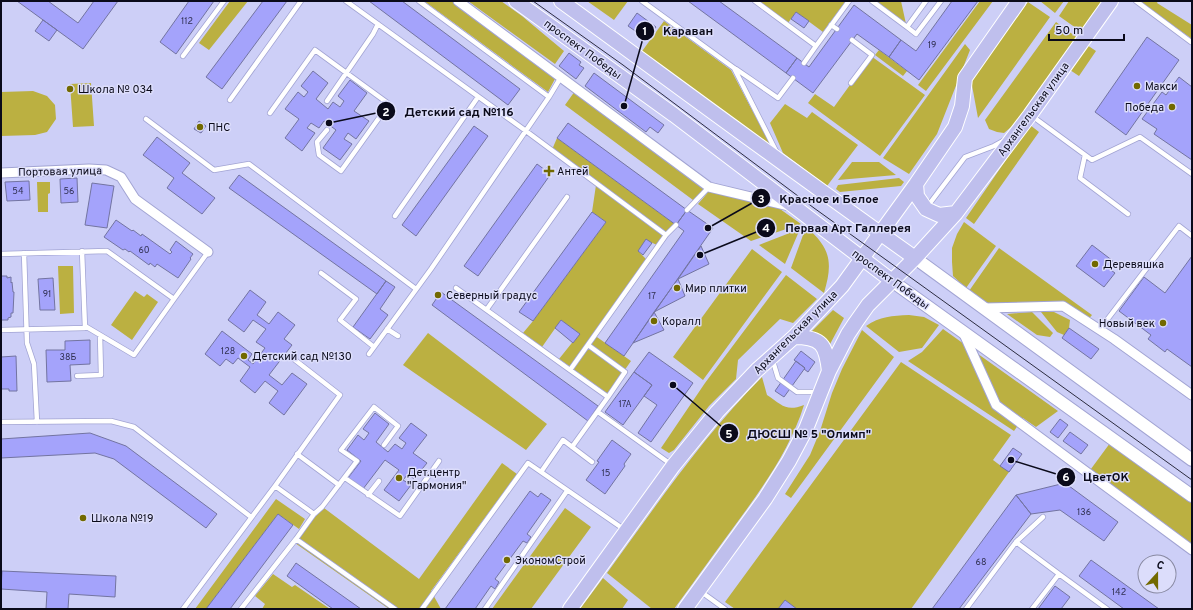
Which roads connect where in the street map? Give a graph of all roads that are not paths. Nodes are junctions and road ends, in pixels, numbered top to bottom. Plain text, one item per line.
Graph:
1 (224, 1) edge
2 (301, 1) edge
3 (346, 1) edge
4 (419, 1) edge
5 (458, 1) edge
6 (516, 1) edge
7 (561, 1) edge
8 (642, 1) edge
9 (755, 1) edge
10 (849, 1) edge
11 (872, 1) edge
12 (926, 1) edge
13 (941, 1) edge
14 (1019, 1) edge
15 (1111, 1) edge
16 (1136, 1) edge
17 (378, 24) junction
18 (832, 25) junction
19 (907, 27) junction
20 (837, 29) dead end
21 (852, 40) dead end
22 (1191, 42) edge
23 (816, 46) junction
24 (183, 56) dead end
25 (804, 63) dead end
26 (734, 68) junction
27 (347, 72) junction
28 (561, 77) junction
29 (793, 78) dead end
30 (851, 83) dead end
31 (549, 96) junction
32 (478, 97) junction
33 (230, 100) dead end
34 (326, 101) dead end
35 (270, 113) dead end
36 (1030, 115) junction
37 (146, 119) dead end
38 (326, 130) dead end
39 (526, 131) junction
40 (1015, 135) junction
41 (1085, 155) junction
42 (780, 160) junction
43 (1, 173) edge
44 (1192, 174) edge
45 (916, 184) junction
46 (710, 187) junction
47 (567, 197) dead end
48 (794, 207) junction
49 (926, 209) junction
50 (687, 210) dead end
51 (956, 213) junction
52 (1128, 214) dead end
53 (395, 216) dead end
54 (676, 225) dead end
55 (880, 233) junction
56 (666, 235) junction
57 (1192, 236) edge
58 (82, 252) junction
59 (208, 252) joint
60 (24, 253) junction
61 (1, 254) edge
62 (862, 258) junction
63 (915, 258) junction
64 (321, 273) dead end
65 (892, 281) junction
66 (456, 288) dead end
67 (416, 289) junction
68 (174, 299) junction
69 (984, 308) junction
70 (487, 310) junction
71 (85, 326) junction
72 (26, 329) junction
73 (387, 329) junction
74 (1100, 329) junction
75 (1, 330) edge
76 (962, 331) junction
77 (100, 335) junction
78 (398, 336) dead end
79 (794, 337) junction
80 (588, 345) junction
81 (374, 347) junction
82 (369, 354) dead end
83 (772, 357) junction
84 (295, 360) dead end
85 (570, 370) junction
86 (829, 371) junction
87 (77, 376) dead end
88 (821, 392) junction
89 (1192, 395) edge
90 (608, 397) junction
91 (598, 412) junction
92 (1, 422) edge
93 (37, 422) junction
94 (384, 445) dead end
95 (572, 447) junction
96 (298, 454) junction
97 (1192, 460) edge
98 (439, 461) dead end
99 (592, 462) dead end
100 (673, 466) junction
101 (541, 472) junction
102 (345, 478) junction
103 (379, 482) dead end
104 (339, 485) junction
105 (274, 486) junction
106 (567, 491) junction
107 (368, 495) junction
108 (1192, 496) edge
109 (314, 514) junction
110 (251, 517) junction
111 (1043, 517) dead end
112 (627, 531) junction
113 (296, 539) junction
114 (1016, 542) junction
115 (1192, 550) edge
116 (1059, 574) junction
117 (699, 590) junction
118 (183, 609) edge
119 (241, 609) edge
120 (395, 609) edge
121 (422, 609) edge
122 (485, 609) edge
123 (570, 609) edge
124 (685, 609) edge
125 (725, 609) edge
126 (966, 609) edge
127 (1032, 609) edge
128 (1106, 609) edge

1 - 24 lane
2 - 33 lane
3 - 17 lane
4 - 31 lane
5 - 28 street
6 - 48 main road, проспект Победы
7 - 42 main road
8 - 26 lane
9 - 23 lane
10 - 18 lane
11 - 19 lane
12 - 19 lane
13 - 19 lane
14 - 45 main road, Архангельская улица
15 - 36 main road, Архангельская улица
16 - 22 lane
17 - 27 lane
17 - 32 lane
18 - 20 lane
18 - 23 lane
21 - 30 lane
23 - 25 lane
26 - 29 lane
26 - 42 lane
27 - 34 lane
27 - 35 lane
27 - 38 lane
28 - 31 lane
28 - 46 street
31 - 39 lane
32 - 39 lane
32 - 53 lane
36 - 40 main road, Архангельская улица
36 - 41 lane
37 - 67 lane
39 - 56 lane
39 - 67 lane
40 - 49 lane
40 - 51 main road, Архангельская улица
41 - 44 lane
41 - 52 lane
42 - 55 main road
43 - 59 street, Портовая улица
45 - 49 main road
45 - 55 main road, Архангельская улица
46 - 48 street
46 - 50 lane
47 - 70 lane
48 - 62 main road, проспект Победы
49 - 51 main road
51 - 63 main road, Архангельская улица
54 - 56 lane
55 - 62 main road, Архангельская улица
55 - 63 main road
56 - 80 lane
57 - 74 lane
58 - 60 lane
58 - 68 lane
58 - 71 lane
59 - 68 lane
60 - 61 lane
60 - 72 lane
62 - 65 main road, проспект Победы
62 - 79 main road, Архангельская улица
63 - 65 main road, Архангельская улица
63 - 69 main road
64 - 81 lane
65 - 76 main road, проспект Победы
65 - 86 main road, Архангельская улица
66 - 70 lane
67 - 73 lane
68 - 77 lane
69 - 74 street
69 - 97 main road
70 - 85 lane
71 - 72 lane
71 - 77 lane
72 - 75 lane
72 - 93 lane
73 - 78 lane
73 - 81 lane
74 - 89 street
76 - 108 main road, проспект Победы
76 - 115 street
77 - 87 lane
79 - 83 main road, Архангельская улица
79 - 86 main road
80 - 85 lane
80 - 90 lane
81 - 82 lane
83 - 88 lane
83 - 100 main road, Архангельская улица
84 - 96 lane
85 - 90 lane
86 - 88 main road, Архангельская улица
88 - 117 main road, Архангельская улица
90 - 91 lane
91 - 95 lane
91 - 100 lane
92 - 93 lane
93 - 110 lane
94 - 102 lane
95 - 99 lane
95 - 101 lane
96 - 104 lane
96 - 105 lane
98 - 107 lane
100 - 112 main road, Архангельская улица
101 - 106 lane
101 - 121 lane
102 - 104 lane
102 - 107 lane
103 - 107 lane
104 - 109 lane
105 - 109 lane
105 - 110 lane
106 - 112 lane
106 - 122 lane
109 - 113 lane
110 - 118 lane
111 - 114 lane
112 - 123 main road, Архангельская улица
113 - 119 lane
113 - 120 lane
114 - 116 lane
114 - 126 lane
116 - 127 lane
116 - 128 lane
117 - 124 main road, Архангельская улица
117 - 125 lane

